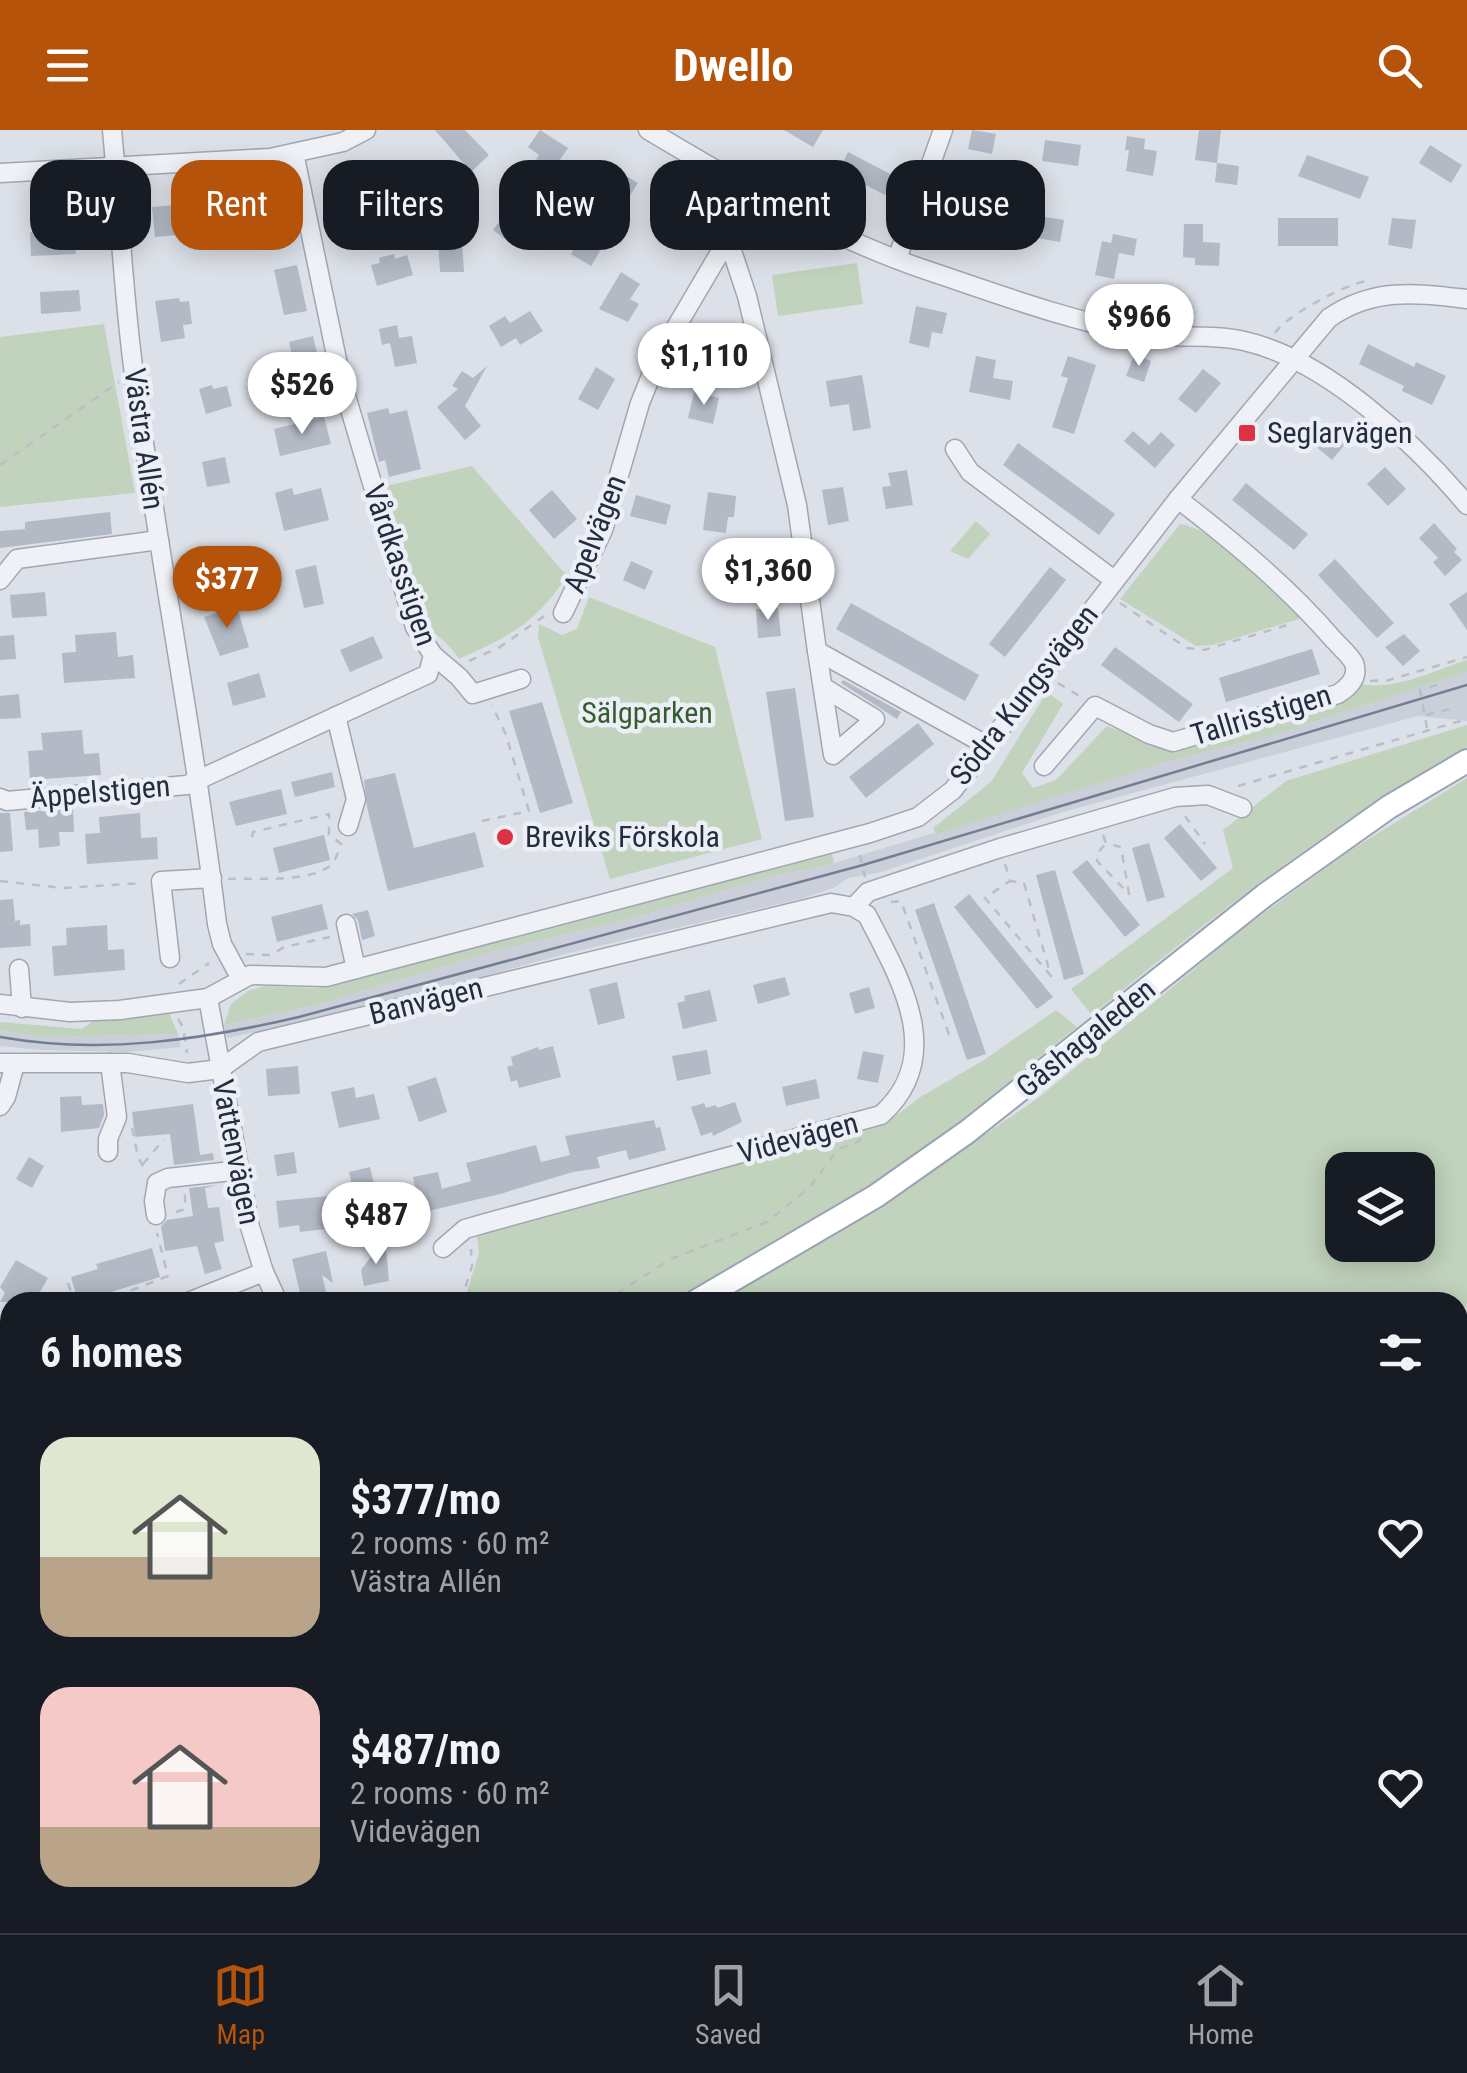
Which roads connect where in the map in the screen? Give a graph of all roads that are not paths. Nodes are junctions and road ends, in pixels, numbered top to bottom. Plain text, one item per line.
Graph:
1 (112, 130) edge
2 (366, 130) edge
3 (648, 130) edge
4 (943, 130) edge
5 (294, 153) junction
6 (115, 160) edge
7 (698, 160) edge
8 (151, 164) edge
9 (30, 171) edge
10 (0, 173) edge
11 (866, 245) edge
12 (123, 250) edge
13 (722, 250) edge
14 (732, 250) edge
15 (897, 259) junction
16 (1467, 299) edge
17 (1292, 359) junction
18 (955, 449) dead end
19 (1178, 499) junction
20 (1467, 506) edge
21 (158, 540) junction
22 (0, 580) edge
23 (1114, 580) junction
24 (563, 613) road end
25 (817, 652) junction
26 (433, 655) junction
27 (522, 678) dead end
28 (823, 687) dead end
29 (336, 716) junction
30 (988, 746) junction
31 (1467, 761) edge
32 (1044, 766) dead end
33 (199, 778) junction
34 (0, 798) edge
35 (1242, 808) dead end
36 (348, 826) dead end
37 (212, 879) junction
38 (854, 908) junction
39 (347, 929) road end
40 (170, 958) dead end
41 (19, 969) dead end
42 (356, 969) junction
43 (242, 979) junction
44 (208, 998) junction
45 (0, 1004) edge
46 (22, 1008) junction
47 (110, 1063) junction
48 (7, 1064) edge
49 (220, 1069) junction
50 (0, 1106) edge
51 (108, 1152) dead end
52 (241, 1170) junction
53 (156, 1215) road end
54 (443, 1248) dead end
55 (264, 1272) junction
56 (213, 1292) edge
57 (273, 1292) edge
58 (712, 1292) edge

1 - 6 street, Västra Allén
2 - 5 street
3 - 7 street
4 - 15 street
5 - 8 street
5 - 26 street, Vårdkasstigen
9 - 10 street
11 - 15 street
12 - 21 street, Västra Allén
13 - 24 street, Apelvägen
14 - 25 street
15 - 17 street
16 - 17 street, Södra Kungsvägen
17 - 19 street, Södra Kungsvägen
17 - 20 street
18 - 23 street
19 - 23 street, Södra Kungsvägen
19 - 32 street, Tallrisstigen
21 - 22 street
21 - 33 street, Västra Allén
23 - 30 street, Södra Kungsvägen
25 - 28 street
25 - 30 street
26 - 27 street
26 - 29 street, Vårdkasstigen
29 - 33 street, Vårdkasstigen
29 - 36 street
30 - 42 street, Södra Kungsvägen
31 - 58 main road, Gåshagaleden
33 - 34 street, Äppelstigen
33 - 37 street, Västra Allén
35 - 38 street
37 - 40 street
37 - 43 street, Västra Allén
38 - 49 street, Banvägen
38 - 54 street, Videvägen
39 - 42 street
41 - 46 street
42 - 43 street, Södra Kungsvägen
43 - 44 street, Södra Kungsvägen
44 - 46 street, Södra Kungsvägen
44 - 49 street, Vattenvägen
45 - 46 street, Södra Kungsvägen
47 - 48 street
47 - 49 street
47 - 51 street
48 - 50 street
49 - 52 street, Vattenvägen
52 - 53 street
52 - 55 street, Vattenvägen
55 - 56 street
55 - 57 street, Vattenvägen

